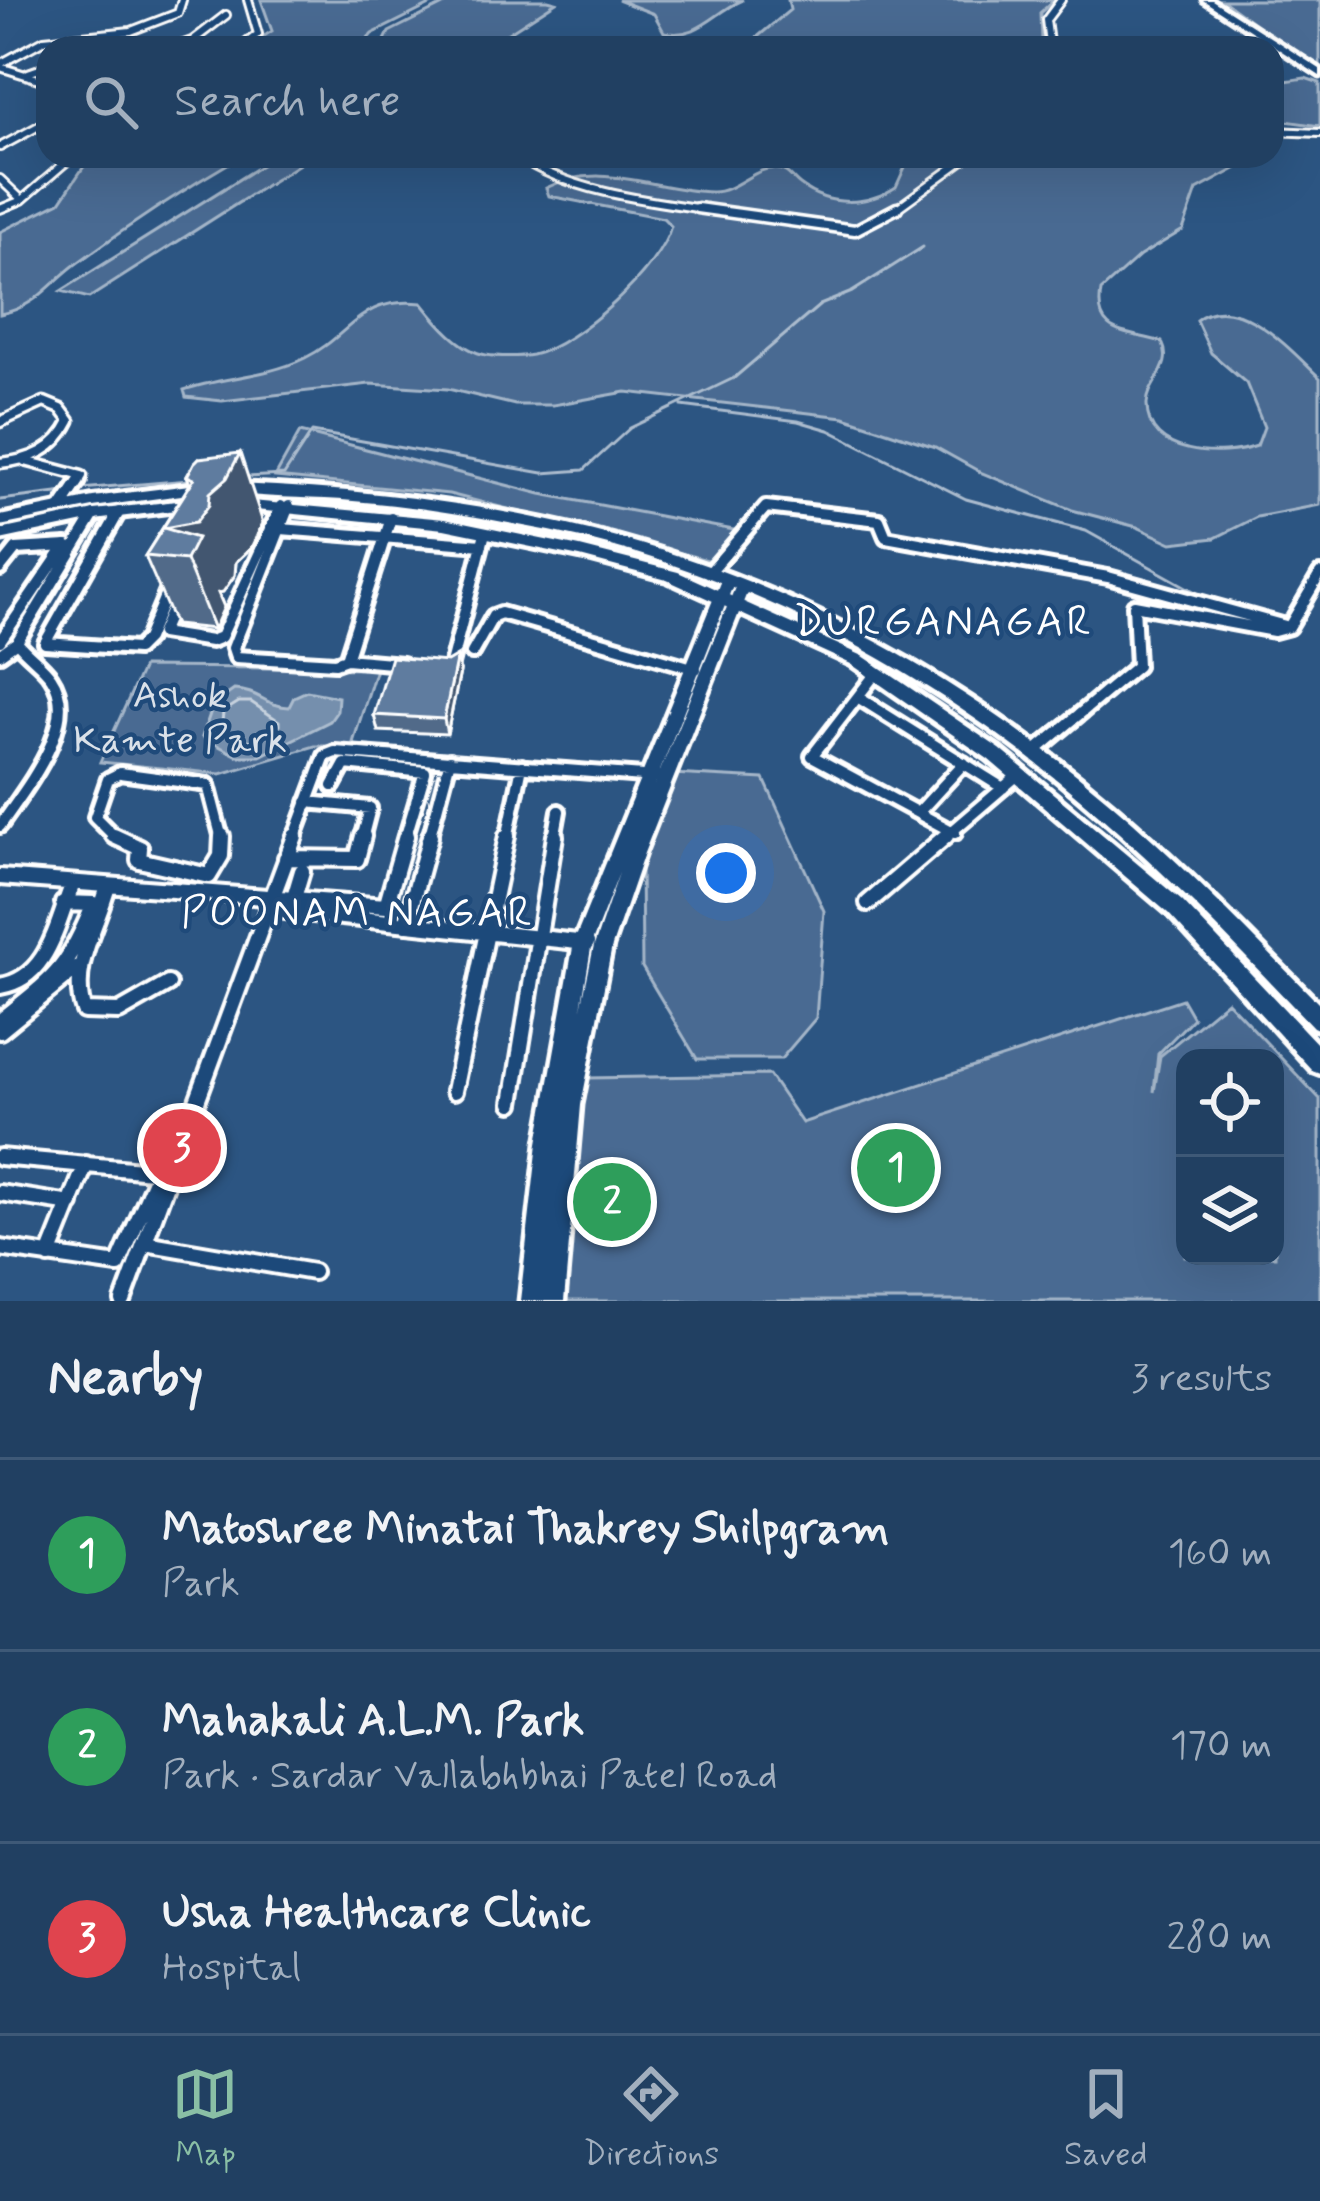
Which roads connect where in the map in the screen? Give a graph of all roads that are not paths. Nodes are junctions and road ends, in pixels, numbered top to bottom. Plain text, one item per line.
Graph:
1 (182, 0) edge
2 (248, 0) edge
3 (1207, 0) edge
4 (1058, 3) edge
5 (1044, 6) dead end
6 (226, 15) dead end
7 (86, 36) edge
8 (199, 36) edge
9 (256, 36) edge
10 (1048, 36) edge
11 (1263, 36) edge
12 (36, 43) edge
13 (1284, 50) edge
14 (0, 66) edge
15 (36, 70) edge
16 (28, 73) junction
17 (1320, 73) edge
18 (36, 77) edge
19 (36, 128) edge
20 (1284, 132) edge
21 (1320, 134) edge
22 (0, 147) edge
23 (52, 168) edge
24 (538, 168) edge
25 (952, 168) edge
26 (0, 179) edge
27 (22, 200) junction
28 (0, 209) edge
29 (0, 422) edge
30 (25, 461) junction
31 (3, 464) edge
32 (770, 493) dead end
33 (766, 507) junction
34 (60, 508) junction
35 (252, 511) junction
36 (119, 512) junction
37 (94, 515) junction
38 (226, 515) edge
39 (281, 515) junction
40 (391, 518) junction
41 (0, 520) edge
42 (0, 535) edge
43 (386, 539) junction
44 (484, 539) junction
45 (70, 546) junction
46 (0, 569) edge
47 (709, 573) junction
48 (1320, 574) edge
49 (174, 576) edge
50 (732, 590) junction
51 (179, 593) edge
52 (1289, 627) junction
53 (0, 641) edge
54 (17, 642) junction
55 (472, 653) dead end
56 (0, 654) edge
57 (346, 659) junction
58 (407, 665) edge
59 (428, 667) edge
60 (700, 670) junction
61 (876, 673) junction
62 (859, 698) junction
63 (1033, 753) junction
64 (450, 760) junction
65 (964, 763) junction
66 (522, 766) junction
67 (655, 777) junction
68 (1011, 781) junction
69 (333, 785) dead end
70 (307, 802) junction
71 (559, 811) dead end
72 (918, 813) junction
73 (0, 826) edge
74 (955, 832) junction
75 (286, 858) junction
76 (139, 860) junction
77 (302, 872) dead end
78 (0, 877) edge
79 (73, 883) junction
80 (108, 886) junction
81 (126, 887) junction
82 (292, 901) junction
83 (63, 903) junction
84 (868, 903) dead end
85 (268, 904) junction
86 (406, 924) junction
87 (489, 933) junction
88 (538, 938) junction
89 (593, 944) junction
90 (84, 963) junction
91 (167, 984) dead end
92 (0, 986) edge
93 (1320, 1020) edge
94 (0, 1021) edge
95 (0, 1031) edge
96 (1320, 1064) edge
97 (454, 1090) dead end
98 (512, 1103) dead end
99 (0, 1156) edge
100 (86, 1165) junction
101 (166, 1172) junction
102 (0, 1193) edge
103 (71, 1204) junction
104 (146, 1243) junction
105 (0, 1248) edge
106 (50, 1256) junction
107 (313, 1271) dead end
108 (123, 1301) edge
109 (531, 1301) edge
110 (553, 1301) edge

1 - 7 street
2 - 9 street
3 - 11 main road
4 - 5 street
4 - 10 street
6 - 8 street
12 - 14 street
13 - 17 main road
14 - 16 street
15 - 16 street
16 - 18 street
19 - 22 street
20 - 21 street
23 - 27 street
24 - 25 street
26 - 27 street
27 - 28 street
29 - 30 street
30 - 31 street
30 - 34 street
32 - 33 street
33 - 47 street
33 - 52 street
34 - 41 main road
34 - 47 main road
35 - 36 main road
35 - 38 street
35 - 39 main road
36 - 37 main road
36 - 49 street
37 - 42 main road
37 - 45 street
39 - 40 main road
39 - 43 street
39 - 51 street
39 - 57 street
40 - 43 street
40 - 44 main road
43 - 44 street
43 - 57 street
44 - 50 main road
44 - 59 street
45 - 46 street
45 - 53 street
45 - 54 street
47 - 50 main road
48 - 52 street
50 - 60 main road
50 - 61 main road
50 - 63 main road
52 - 63 street
54 - 56 street
54 - 73 street
55 - 60 street
57 - 58 street
60 - 67 main road
61 - 62 street
61 - 68 main road
62 - 65 street
62 - 72 street
63 - 93 main road
64 - 66 street
64 - 70 street
64 - 86 street
65 - 68 street
65 - 72 street
66 - 67 street
66 - 87 street
67 - 89 main road
68 - 74 street
68 - 96 main road
69 - 82 street
70 - 75 street
70 - 75 street
71 - 88 street
72 - 74 street
74 - 84 street
75 - 85 street
76 - 76 street
76 - 81 street
77 - 82 street
78 - 79 street
79 - 80 street
79 - 83 street
80 - 81 street
80 - 90 street
81 - 85 street
82 - 85 street
83 - 92 street
83 - 94 street
85 - 86 street
85 - 101 street
86 - 87 street
87 - 88 street
87 - 97 street
88 - 89 street
88 - 98 street
89 - 109 main road
89 - 110 main road
90 - 91 street
90 - 95 street
99 - 100 street
100 - 101 street
100 - 103 street
101 - 104 street
101 - 106 street
102 - 103 street
103 - 106 street
104 - 107 street
104 - 108 street
105 - 106 street

